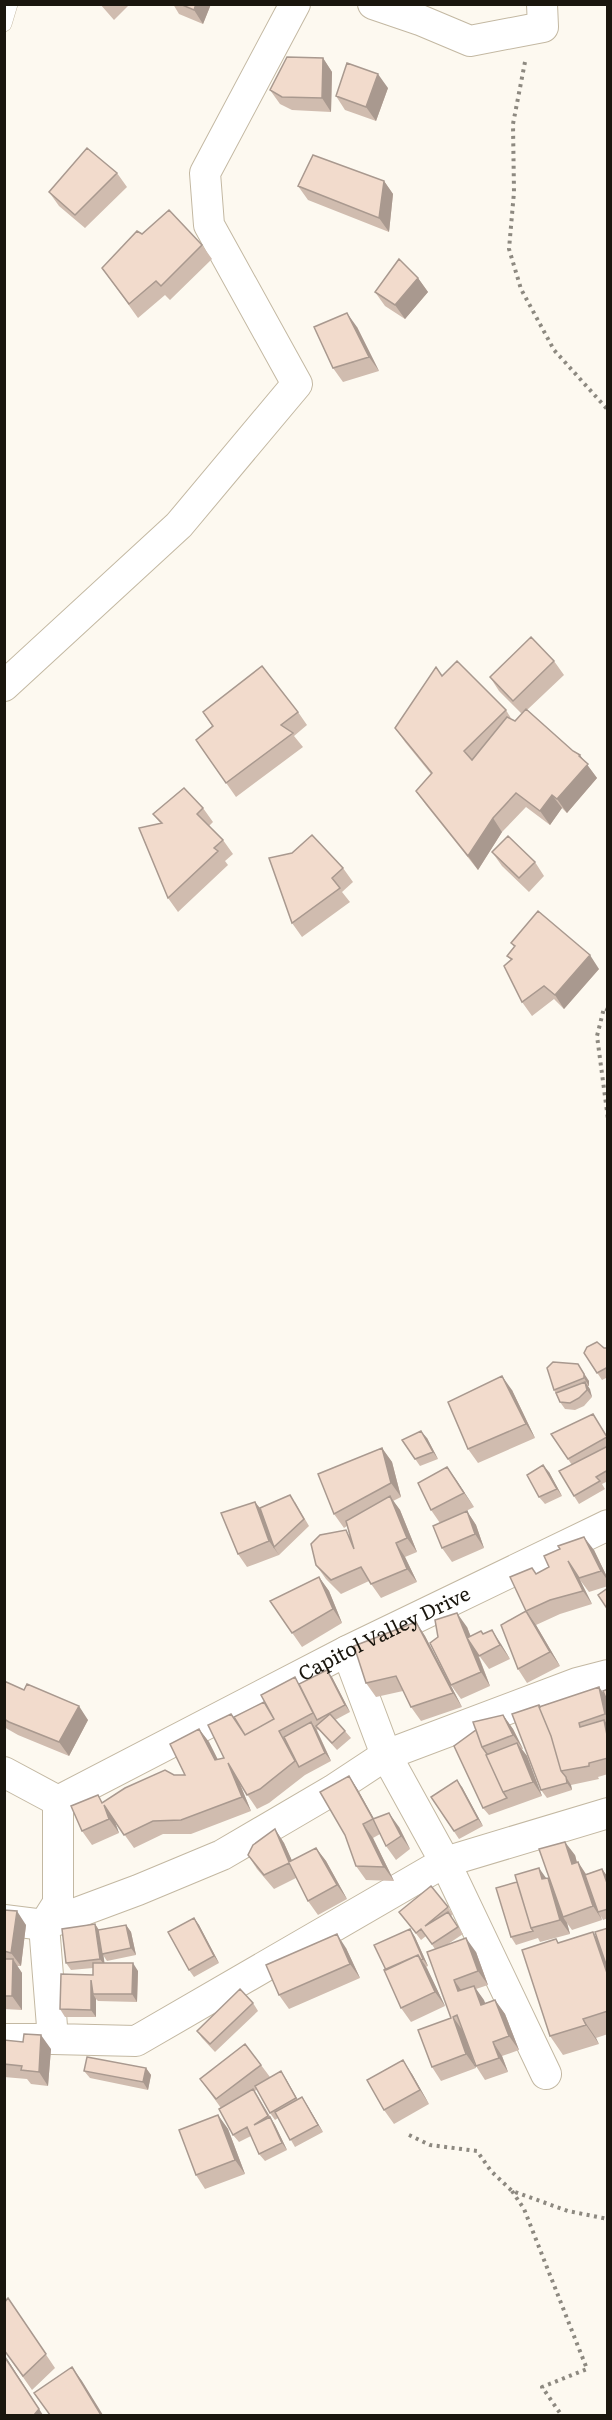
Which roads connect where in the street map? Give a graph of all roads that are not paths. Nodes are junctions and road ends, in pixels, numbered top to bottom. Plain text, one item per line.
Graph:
1 (10, 4) edge
2 (296, 4) edge
3 (373, 4) edge
4 (542, 4) edge
5 (4, 24) edge
6 (4, 686) edge
7 (608, 1525) edge
8 (346, 1652) junction
9 (608, 1675) edge
10 (387, 1755) junction
11 (4, 1772) edge
12 (58, 1801) junction
13 (608, 1813) edge
14 (445, 1862) junction
15 (4, 1920) edge
16 (44, 1925) junction
17 (4, 2039) edge
18 (53, 2039) junction
19 (546, 2073) dead end

1 - 5 lane
2 - 6 street
3 - 4 street
7 - 8 street, Capitol Valley Drive
8 - 10 street
8 - 12 street, Capitol Valley Drive
9 - 10 street
10 - 14 street
10 - 16 street
11 - 12 street
12 - 16 street
13 - 14 street
14 - 18 street
14 - 19 street
15 - 16 street
16 - 18 street
17 - 18 street

